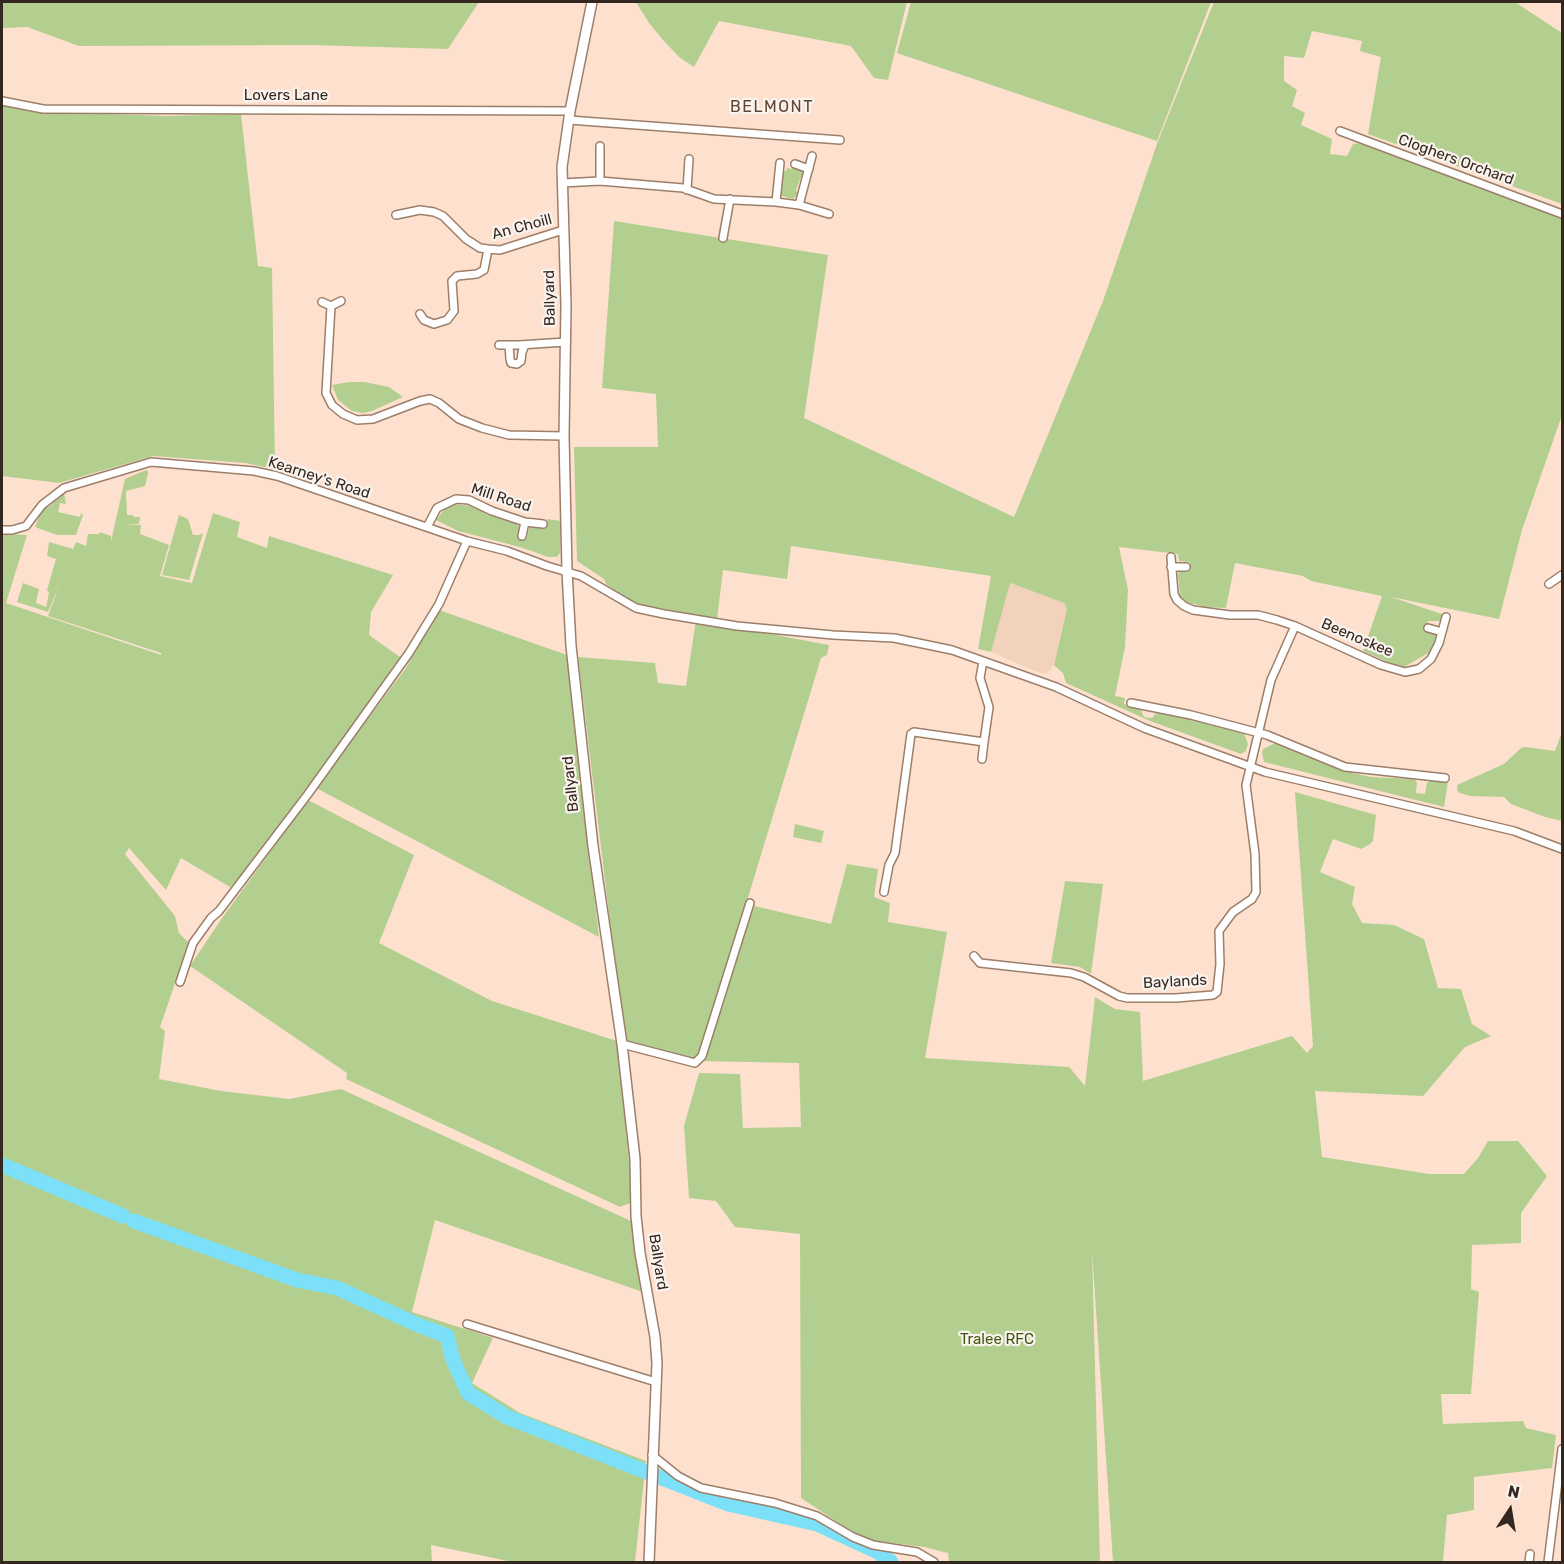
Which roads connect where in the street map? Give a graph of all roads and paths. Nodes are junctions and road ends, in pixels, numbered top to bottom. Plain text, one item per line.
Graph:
1 (592, 2) edge
2 (2, 101) edge
3 (570, 116) junction
4 (1341, 131) dead end
5 (840, 140) dead end
6 (600, 146) dead end
7 (812, 156) dead end
8 (689, 159) dead end
9 (780, 163) dead end
10 (795, 164) dead end
11 (809, 169) junction
12 (600, 181) junction
13 (562, 183) junction
14 (687, 190) junction
15 (730, 199) junction
16 (776, 202) junction
17 (395, 204) dead end
18 (799, 205) junction
19 (829, 214) dead end
20 (1563, 214) edge
21 (563, 230) junction
22 (723, 238) dead end
23 (488, 249) junction
24 (342, 301) dead end
25 (322, 302) dead end
26 (331, 306) junction
27 (420, 314) dead end
28 (566, 342) junction
29 (499, 345) dead end
30 (509, 345) junction
31 (525, 345) junction
32 (564, 436) junction
33 (525, 522) junction
34 (543, 524) dead end
35 (427, 527) junction
36 (2, 530) edge
37 (522, 536) dead end
38 (467, 541) junction
39 (1171, 557) dead end
40 (1172, 567) junction
41 (1186, 567) dead end
42 (567, 571) junction
43 (1563, 575) edge
44 (1549, 584) dead end
45 (1446, 617) dead end
46 (1295, 626) junction
47 (1428, 628) dead end
48 (1442, 632) junction
49 (982, 661) junction
50 (1131, 703) dead end
51 (1259, 733) junction
52 (984, 742) junction
53 (982, 759) dead end
54 (1249, 767) junction
55 (1445, 778) dead end
56 (1563, 849) edge
57 (884, 892) dead end
58 (750, 903) dead end
59 (974, 956) dead end
60 (180, 982) dead end
61 (622, 1044) junction
62 (467, 1324) dead end
63 (656, 1382) junction
64 (1563, 1449) edge
65 (652, 1460) junction
66 (649, 1563) edge
67 (934, 1563) edge
68 (1548, 1563) edge

1 - 3 street, Ballyard
2 - 3 street, Lovers Lane
3 - 5 street, Lovers Lane
3 - 13 street, Ballyard
4 - 20 street, Cloghers Orchard
6 - 12 street
7 - 11 street
8 - 14 street
9 - 16 street
10 - 11 street
11 - 18 street
12 - 13 street
12 - 14 street
13 - 21 street, Ballyard
14 - 15 street
15 - 16 street
15 - 22 street
16 - 18 street
17 - 23 street, An Choill
18 - 19 street
21 - 23 street, An Choill
21 - 28 street, Ballyard
23 - 27 street, An Choill
24 - 26 street
25 - 26 street
26 - 32 street
28 - 31 street
28 - 32 street, Ballyard
29 - 30 street
30 - 31 street
30 - 31 street
32 - 42 street, Ballyard
33 - 34 street, Mill Road
33 - 35 street, Mill Road
33 - 37 street
35 - 36 street, Kearney's Road
35 - 38 street, Kearney's Road
38 - 42 street, Kearney's Road
38 - 60 street
39 - 40 street, Beenoskee
40 - 41 street
40 - 46 street, Beenoskee
42 - 49 street, Kearney's Road
42 - 61 street, Ballyard
43 - 44 street
45 - 48 street, Beenoskee
46 - 48 street, Beenoskee
46 - 51 street
47 - 48 street
49 - 52 street
49 - 54 street, Kearney's Road
50 - 51 street
51 - 54 street
51 - 55 street
52 - 53 street
52 - 57 street
54 - 56 street, Kearney's Road
54 - 59 street, Baylands
58 - 61 street
61 - 63 street, Ballyard
62 - 63 street
63 - 65 street, Ballyard
64 - 68 street
65 - 66 street, Ballyard
65 - 67 street

